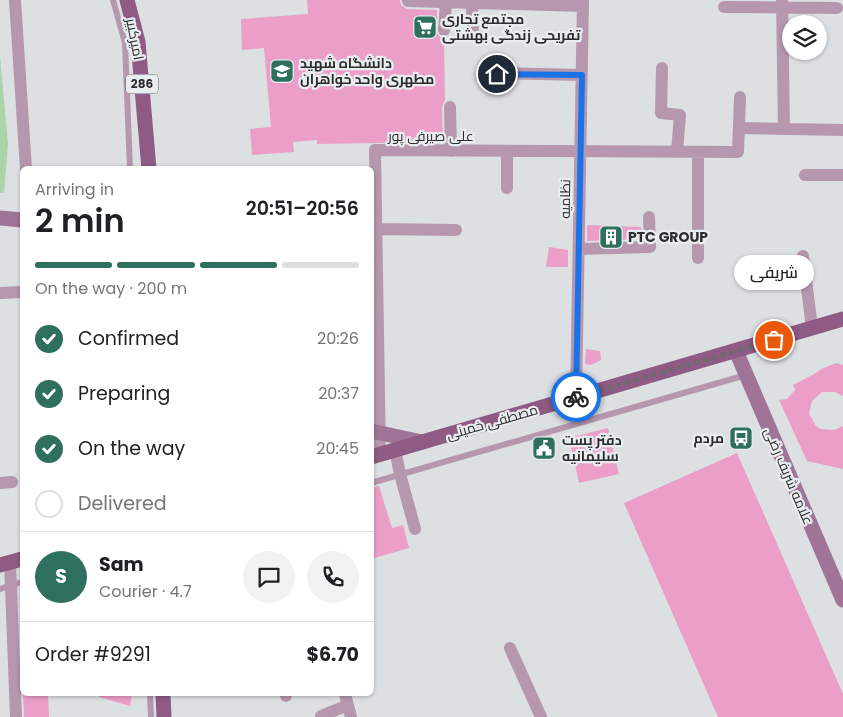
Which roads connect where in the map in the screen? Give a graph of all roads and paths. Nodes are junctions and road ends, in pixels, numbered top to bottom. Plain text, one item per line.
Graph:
1 (15, 0) edge
2 (112, 0) edge
3 (127, 0) edge
4 (408, 1) dead end
5 (440, 2) edge
6 (486, 2) edge
7 (472, 3) junction
8 (583, 3) edge
9 (783, 4) edge
10 (724, 7) dead end
11 (837, 8) dead end
12 (444, 30) dead end
13 (473, 35) dead end
14 (662, 68) dead end
15 (497, 74) dead end
16 (582, 75) junction
17 (740, 96) dead end
18 (450, 107) dead end
19 (739, 128) junction
20 (784, 129) junction
21 (843, 130) edge
22 (451, 151) junction
23 (507, 151) junction
24 (581, 152) junction
25 (677, 152) junction
26 (698, 152) junction
27 (26, 166) edge
28 (130, 166) edge
29 (149, 166) edge
30 (805, 175) dead end
31 (843, 175) edge
32 (507, 188) dead end
33 (649, 217) dead end
34 (0, 218) edge
35 (20, 220) edge
36 (375, 226) edge
37 (456, 230) dead end
38 (579, 249) junction
39 (803, 256) dead end
40 (698, 258) dead end
41 (20, 292) edge
42 (0, 293) edge
43 (375, 319) edge
44 (843, 319) edge
45 (812, 328) junction
46 (736, 351) junction
47 (746, 374) junction
48 (576, 398) junction
49 (375, 432) edge
50 (422, 442) junction
51 (396, 450) junction
52 (375, 456) edge
53 (400, 474) junction
54 (374, 482) edge
55 (415, 529) dead end
56 (11, 562) edge
57 (11, 586) edge
58 (843, 600) edge
59 (510, 648) dead end
60 (150, 696) edge
61 (164, 696) edge
62 (348, 705) edge
63 (321, 716) edge
64 (16, 717) edge
65 (151, 717) edge
66 (164, 717) edge
67 (541, 717) edge

1 - 27 street
2 - 28 lane
3 - 29 main road, امیرکبیر / 286
4 - 5 street
5 - 7 street
5 - 12 street
6 - 7 street
6 - 8 street
7 - 13 street
8 - 16 street, نظامیه
9 - 10 street
9 - 11 street
9 - 20 street
14 - 25 street
15 - 16 street
16 - 24 street, نظامیه
17 - 19 street
18 - 22 street
19 - 20 street
19 - 26 street, علی صیرفی پور
20 - 21 street
22 - 23 street, علی صیرفی پور
22 - 36 street, علی صیرفی پور
23 - 24 street, علی صیرفی پور
23 - 32 street
24 - 25 street, علی صیرفی پور
24 - 38 street, نظامیه
25 - 26 street, علی صیرفی پور
26 - 40 street
30 - 31 street
33 - 38 street
34 - 35 main road
36 - 37 street
36 - 43 street, علی صیرفی پور
38 - 48 street, نظامیه
39 - 45 street
41 - 42 street
43 - 49 street, علی صیرفی پور
44 - 45 main road, مصطفی خمینی
45 - 46 main road, مصطفی خمینی
46 - 47 main road, علامه شریف رضی
46 - 48 main road, مصطفی خمینی
47 - 53 lane
47 - 58 main road, علامه شریف رضی
48 - 50 main road, مصطفی خمینی
49 - 50 main road
49 - 52 street, علی صیرفی پور
50 - 51 main road, مصطفی خمینی
51 - 52 main road, مصطفی خمینی
51 - 53 street
53 - 54 lane
53 - 55 street
56 - 57 street
57 - 64 street
59 - 67 street
60 - 65 lane
61 - 66 main road
62 - 63 street

